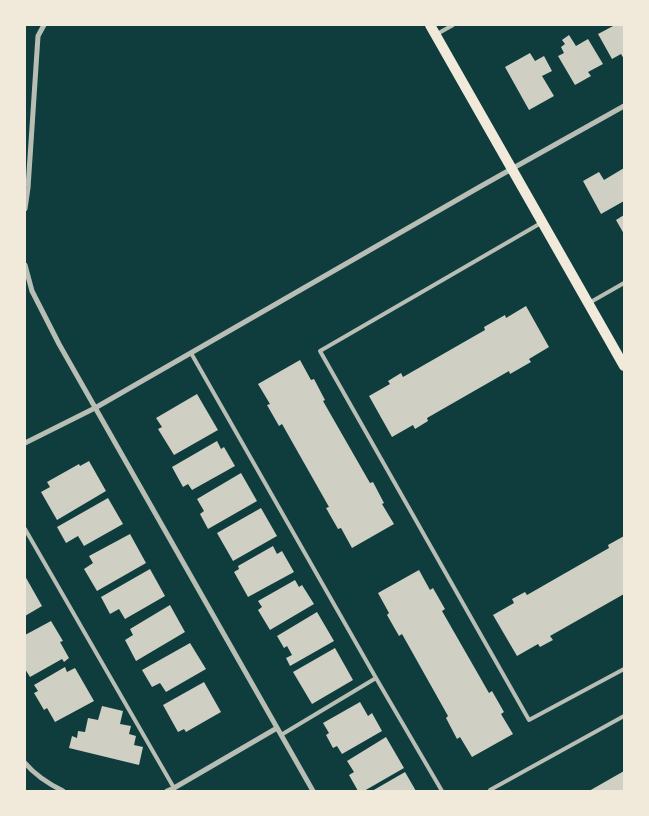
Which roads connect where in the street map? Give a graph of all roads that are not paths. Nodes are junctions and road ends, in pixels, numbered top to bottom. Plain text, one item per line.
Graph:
1 (44, 25) edge
2 (430, 25) edge
3 (453, 25) edge
4 (436, 35) junction
5 (624, 106) edge
6 (512, 169) junction
7 (25, 209) edge
8 (542, 222) junction
9 (25, 266) edge
10 (624, 283) edge
11 (589, 304) junction
12 (191, 353) junction
13 (624, 366) edge
14 (95, 408) junction
15 (25, 443) edge
16 (25, 529) edge
17 (624, 669) edge
18 (376, 678) junction
19 (624, 716) edge
20 (277, 728) junction
21 (282, 735) junction
22 (25, 763) edge
23 (174, 788) junction
24 (63, 791) edge
25 (167, 791) edge
26 (313, 791) edge
27 (442, 791) edge
28 (490, 791) edge

1 - 7 street
2 - 4 main road
3 - 4 lane
4 - 6 main road
5 - 6 street
6 - 8 main road
6 - 12 street
8 - 11 main road
8 - 17 lane
9 - 14 street
10 - 11 lane
11 - 13 main road
12 - 14 street
12 - 18 lane
14 - 15 street
14 - 20 street
16 - 23 lane
18 - 21 lane
18 - 27 lane
19 - 28 lane
20 - 21 street
20 - 23 street
21 - 26 street
22 - 24 street
23 - 25 street

